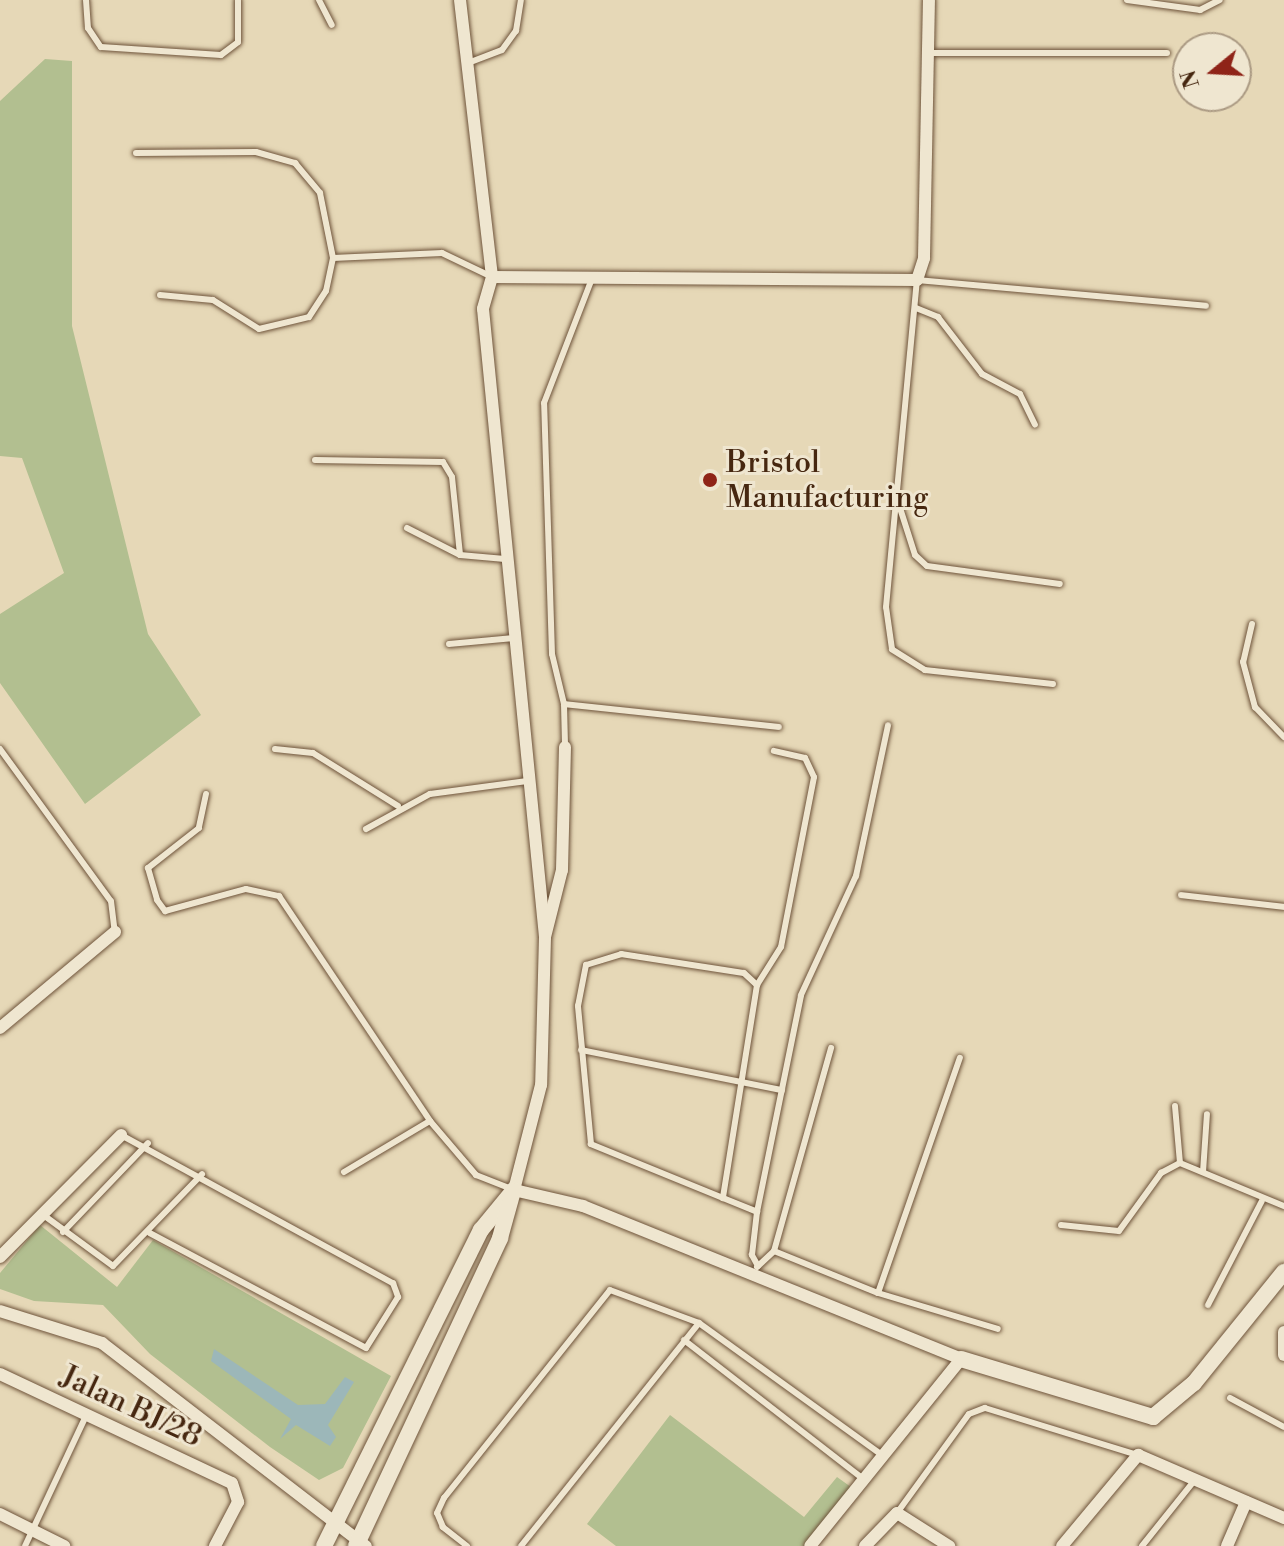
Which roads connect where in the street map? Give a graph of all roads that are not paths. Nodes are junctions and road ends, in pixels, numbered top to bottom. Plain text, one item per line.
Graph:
1 (86, 0) edge
2 (238, 0) edge
3 (319, 0) edge
4 (460, 0) edge
5 (521, 0) edge
6 (929, 0) edge
7 (1127, 0) edge
8 (1220, 0) edge
9 (332, 25) dead end
10 (931, 53) junction
11 (1167, 53) dead end
12 (468, 63) junction
13 (136, 153) dead end
14 (333, 258) junction
15 (492, 277) junction
16 (917, 280) junction
17 (591, 281) junction
18 (160, 295) dead end
19 (1206, 306) dead end
20 (916, 308) junction
21 (1035, 425) dead end
22 (315, 460) dead end
23 (899, 505) junction
24 (407, 528) dead end
25 (460, 555) junction
26 (505, 559) junction
27 (1060, 584) dead end
28 (1252, 624) dead end
29 (514, 638) junction
30 (449, 644) dead end
31 (1053, 684) dead end
32 (564, 704) junction
33 (888, 725) dead end
34 (779, 727) dead end
35 (1284, 737) edge
36 (565, 747) joint
37 (0, 749) edge
38 (275, 749) dead end
39 (774, 751) dead end
40 (527, 781) junction
41 (206, 794) dead end
42 (398, 806) junction
43 (366, 829) dead end
44 (1181, 895) dead end
45 (1284, 907) edge
46 (115, 932) joint
47 (545, 937) junction
48 (757, 985) junction
49 (0, 1028) edge
50 (831, 1048) dead end
51 (581, 1050) junction
52 (960, 1058) dead end
53 (744, 1082) junction
54 (782, 1090) junction
55 (1175, 1106) dead end
56 (1207, 1114) dead end
57 (430, 1121) junction
58 (121, 1135) joint
59 (148, 1143) junction
60 (1180, 1163) junction
61 (344, 1172) dead end
62 (1203, 1172) junction
63 (202, 1174) junction
64 (514, 1190) junction
65 (723, 1198) junction
66 (1262, 1201) junction
67 (1284, 1206) edge
68 (757, 1212) junction
69 (42, 1214) junction
70 (1061, 1225) dead end
71 (63, 1232) junction
72 (150, 1233) junction
73 (774, 1251) junction
74 (0, 1257) edge
75 (756, 1271) junction
76 (1284, 1272) edge
77 (878, 1293) junction
78 (1208, 1305) dead end
79 (0, 1311) edge
80 (699, 1323) junction
81 (998, 1329) dead end
82 (1284, 1332) edge
83 (684, 1340) junction
84 (1281, 1352) edge
85 (961, 1359) junction
86 (0, 1374) edge
87 (1230, 1398) dead end
88 (86, 1416) junction
89 (1284, 1427) edge
90 (882, 1455) junction
91 (1138, 1455) junction
92 (1196, 1478) junction
93 (863, 1479) junction
94 (1246, 1502) junction
95 (897, 1513) junction
96 (0, 1514) edge
97 (1284, 1518) edge
98 (339, 1524) junction
99 (32, 1530) junction
100 (360, 1544) edge
101 (25, 1546) edge
102 (64, 1546) edge
103 (215, 1546) edge
104 (324, 1546) edge
105 (467, 1546) edge
106 (521, 1546) edge
107 (810, 1546) edge
108 (865, 1546) edge
109 (949, 1546) edge
110 (1062, 1546) edge
111 (1142, 1546) edge
112 (1227, 1546) edge

1 - 2 lane
3 - 9 lane
4 - 12 street
5 - 12 lane
6 - 10 street
7 - 8 lane
10 - 11 lane
10 - 16 street
12 - 15 street
13 - 14 lane
14 - 15 lane
14 - 18 lane
15 - 17 street
15 - 26 street
16 - 17 street
16 - 19 lane
16 - 20 lane
17 - 32 lane
20 - 21 lane
20 - 23 lane
22 - 25 lane
23 - 27 lane
23 - 31 lane
24 - 25 lane
25 - 26 lane
26 - 29 street
28 - 35 lane
29 - 30 lane
29 - 40 street
32 - 34 lane
32 - 36 lane
33 - 54 lane
36 - 47 street
37 - 46 lane
38 - 42 lane
39 - 48 lane
40 - 42 lane
40 - 47 street
41 - 57 lane
42 - 43 lane
44 - 45 lane
46 - 49 street
47 - 64 street
48 - 51 lane
48 - 53 lane
50 - 73 lane
51 - 53 lane
51 - 65 lane
52 - 77 lane
53 - 54 lane
53 - 65 lane
54 - 68 lane
55 - 60 lane
56 - 62 lane
57 - 61 lane
57 - 64 lane
58 - 59 lane
58 - 69 street
59 - 63 lane
59 - 71 lane
60 - 62 lane
60 - 70 lane
62 - 66 lane
63 - 72 lane
63 - 72 lane
64 - 75 street
64 - 98 street
64 - 100 street
65 - 68 lane
66 - 67 lane
66 - 78 lane
68 - 75 lane
69 - 71 lane
69 - 74 street
71 - 72 lane
73 - 75 lane
73 - 77 lane
75 - 85 street
76 - 85 street
77 - 81 lane
79 - 98 street
80 - 83 lane
80 - 90 lane
80 - 105 lane
82 - 84 street
83 - 93 lane
83 - 106 lane
85 - 90 street
86 - 88 street, Jalan BJ/28
87 - 89 lane
88 - 99 lane
88 - 103 street, Jalan BJ/28
90 - 93 street
91 - 92 street
91 - 95 lane
91 - 110 street
92 - 94 street
92 - 111 lane
93 - 107 street
94 - 97 street
94 - 112 street
95 - 108 street
95 - 109 street
96 - 99 street
98 - 100 street
98 - 104 street
99 - 101 lane
99 - 102 street

